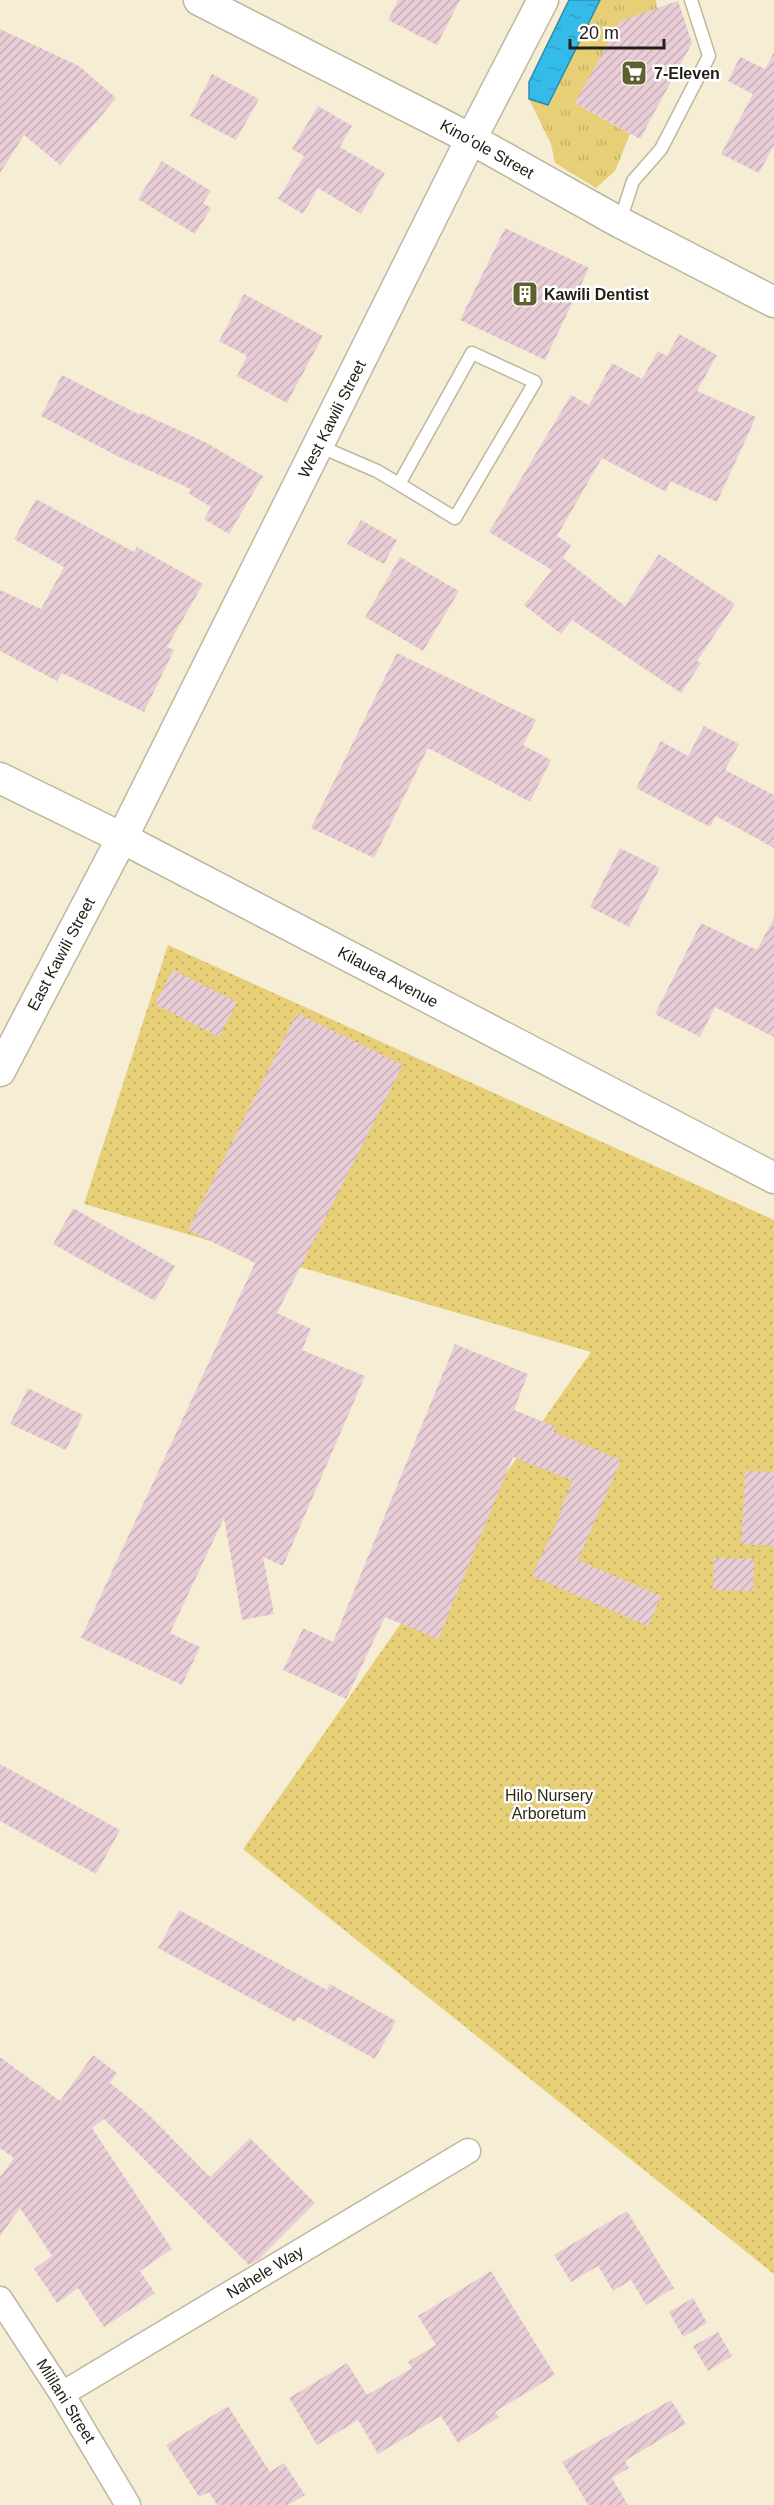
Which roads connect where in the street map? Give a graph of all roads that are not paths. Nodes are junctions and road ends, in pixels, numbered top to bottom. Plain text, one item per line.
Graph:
1 (199, 0) edge
2 (543, 0) edge
3 (691, 0) edge
4 (471, 139) junction
5 (620, 222) junction
6 (774, 302) edge
7 (318, 446) junction
8 (399, 484) junction
9 (0, 778) edge
10 (122, 838) junction
11 (0, 1071) edge
12 (774, 1178) edge
13 (468, 2151) dead end
14 (0, 2300) edge
15 (62, 2394) junction
16 (128, 2505) edge

1 - 4 street, Kinoʻole Street
2 - 4 street, West Kawili Street
3 - 5 lane
4 - 5 street, Kinoʻole Street
4 - 7 street, West Kawili Street
5 - 6 street, Kinoʻole Street
7 - 8 lane
7 - 10 street, West Kawili Street
8 - 8 lane
9 - 10 street, Kilauea Avenue
10 - 11 street, East Kawili Street
10 - 12 street, Kilauea Avenue
13 - 15 street, Nahele Way
14 - 15 street, Mililani Street
15 - 16 street, Mililani Street

